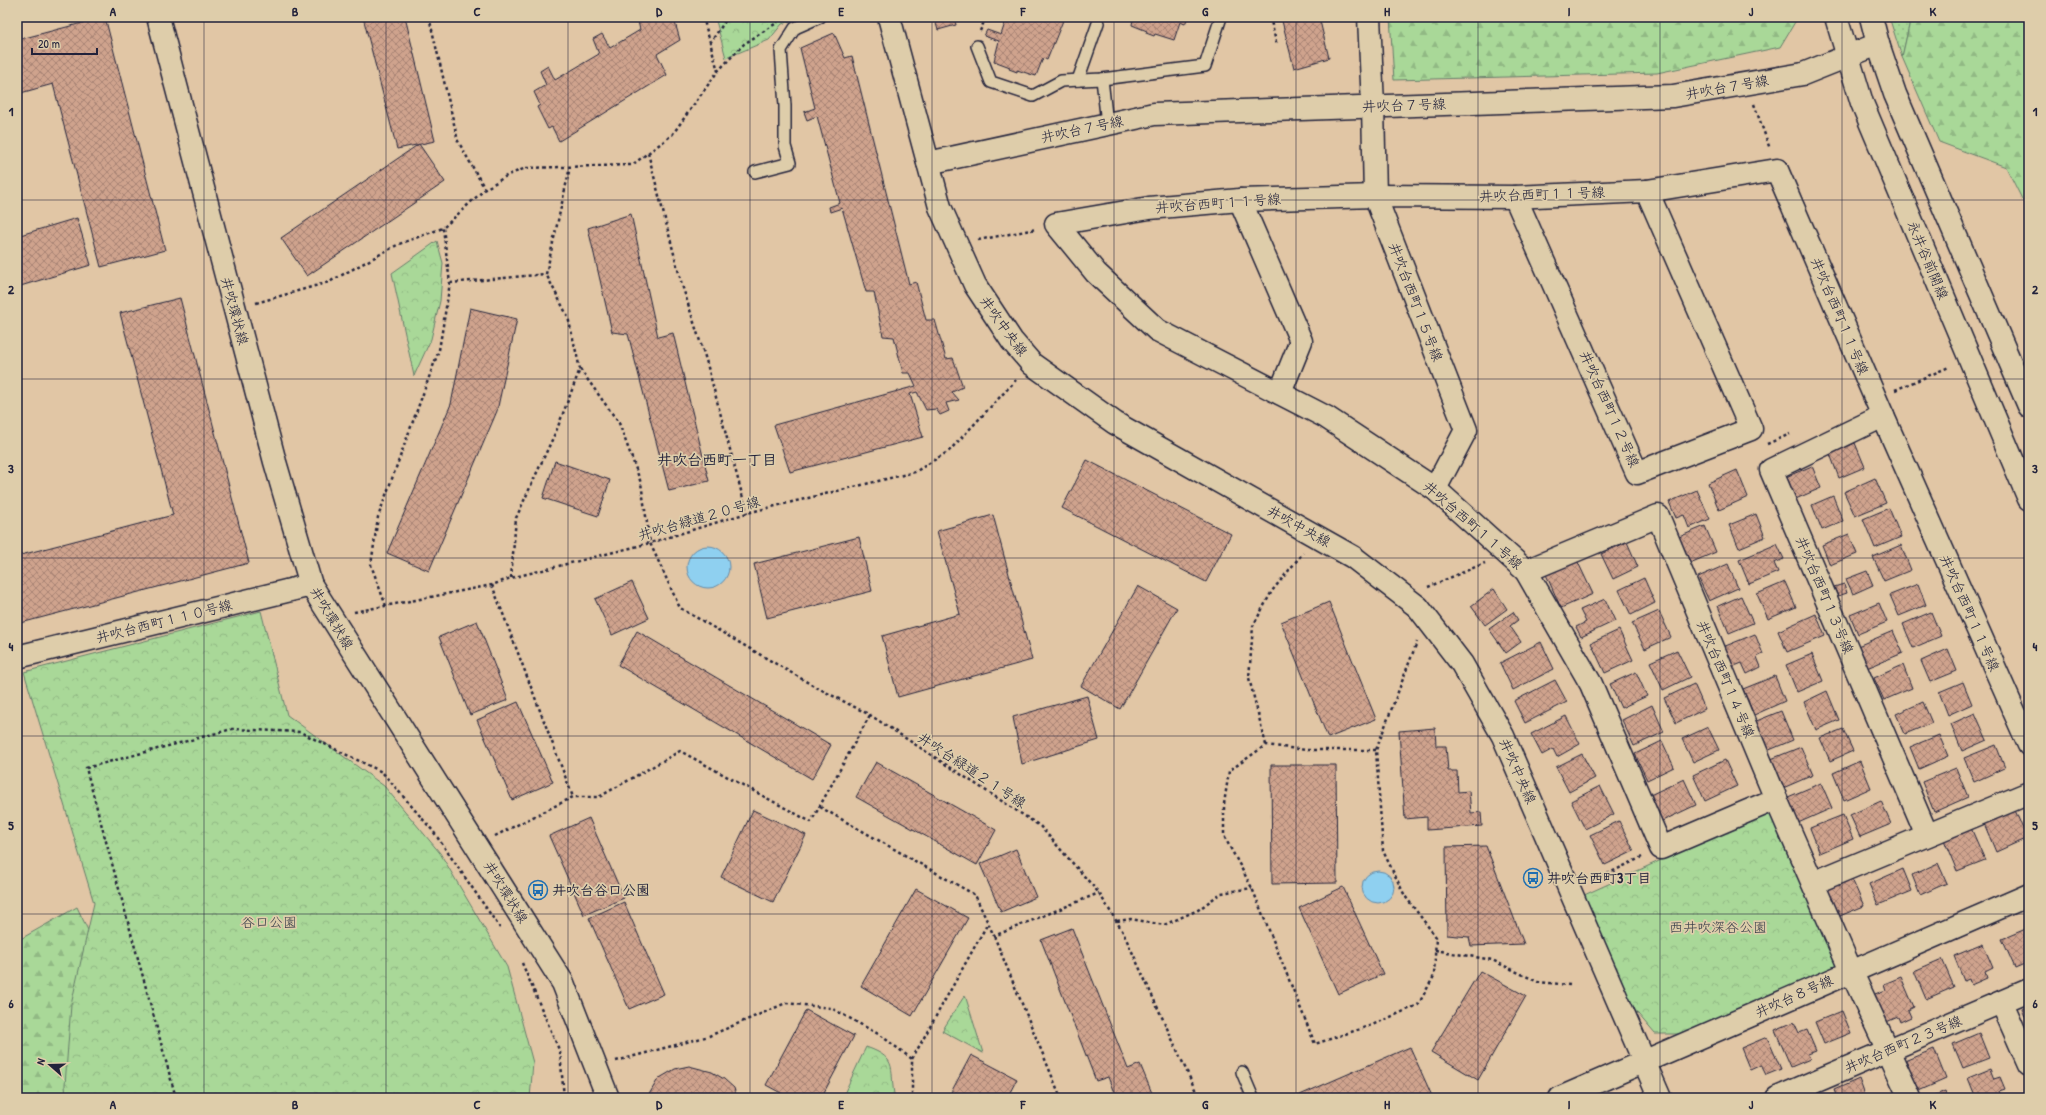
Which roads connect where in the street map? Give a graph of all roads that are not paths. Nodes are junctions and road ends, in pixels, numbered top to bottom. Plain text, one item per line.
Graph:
1 (158, 17) edge
2 (820, 17) edge
3 (889, 17) edge
4 (1221, 17) edge
5 (1369, 17) edge
6 (1836, 17) edge
7 (1871, 17) edge
8 (1098, 23) dead end
9 (1878, 44) junction
10 (977, 46) dead end
11 (1848, 56) junction
12 (1102, 79) junction
13 (1078, 80) junction
14 (1373, 106) junction
15 (1107, 124) junction
16 (928, 163) junction
17 (755, 172) dead end
18 (1648, 191) junction
19 (1375, 196) junction
20 (1515, 197) junction
21 (1240, 200) junction
22 (1280, 393) junction
23 (2029, 406) edge
24 (1879, 407) junction
25 (1435, 489) junction
26 (2029, 499) edge
27 (1526, 571) junction
28 (311, 585) junction
29 (17, 657) edge
30 (2029, 745) edge
31 (2029, 793) edge
32 (1776, 799) junction
33 (1927, 835) junction
34 (1813, 883) junction
35 (2029, 895) edge
36 (1851, 971) junction
37 (2029, 990) edge
38 (2002, 1003) junction
39 (1889, 1049) junction
40 (1644, 1061) junction
41 (2029, 1064) edge
42 (1242, 1072) dead end
43 (608, 1098) edge
44 (1253, 1098) edge
45 (1560, 1098) edge
46 (1660, 1098) edge
47 (1777, 1098) edge
48 (1910, 1098) edge

1 - 28 street, 井吹環状線
2 - 17 lane
3 - 16 street, 井吹中央線
4 - 12 lane
5 - 14 street, 井吹台西町１５号線
6 - 11 street, 永井谷前開線
7 - 9 street
8 - 13 lane
9 - 11 street, 井吹台７号線
9 - 23 street
10 - 13 lane
11 - 14 street, 井吹台７号線
11 - 26 street, 永井谷前開線
12 - 13 lane
12 - 15 lane
14 - 15 street, 井吹台７号線
14 - 19 street, 井吹台西町１５号線
15 - 16 street, 井吹台７号線
16 - 40 street, 井吹中央線
18 - 20 street, 井吹台西町１１号線
18 - 20 street, 井吹台西町１２号線
18 - 24 street, 井吹台西町１１号線
19 - 20 street, 井吹台西町１１号線
19 - 21 street, 井吹台西町１１号線
19 - 25 street, 井吹台西町１５号線
21 - 22 street
21 - 22 street, 井吹台西町１１号線
22 - 25 street, 井吹台西町１１号線
24 - 30 street, 井吹台西町１１号線
24 - 33 street, 井吹台西町１３号線
25 - 27 street, 井吹台西町１１号線
27 - 32 street, 井吹台西町１１号線
27 - 32 street, 井吹台西町１４号線
28 - 29 street, 井吹台西町１１０号線
28 - 43 street, 井吹環状線
31 - 33 street
32 - 34 street, 井吹台西町１４号線
33 - 34 street
34 - 36 street, 井吹台西町１４号線
35 - 36 street, 井吹台８号線
36 - 39 street, 井吹台西町１４号線
36 - 40 street, 井吹台８号線
37 - 38 street, 井吹台西町２３号線
38 - 39 street, 井吹台西町２３号線
38 - 41 street
39 - 47 street, 井吹台西町２３号線
39 - 48 street, 井吹台西町１４号線
40 - 45 street, 井吹台８号線
40 - 46 street, 井吹中央線
42 - 44 lane

